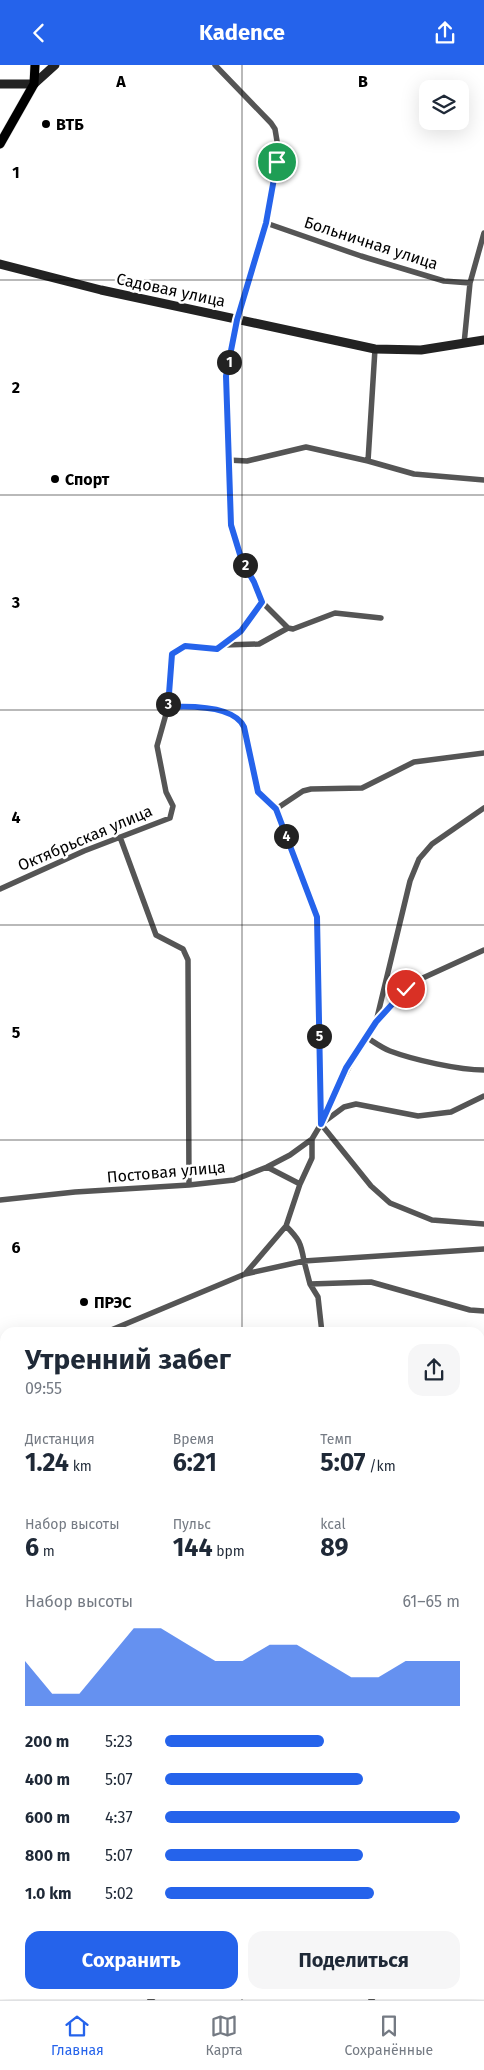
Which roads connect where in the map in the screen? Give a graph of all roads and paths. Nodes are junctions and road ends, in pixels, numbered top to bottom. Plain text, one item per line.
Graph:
1 (34, 65) edge
2 (55, 65) edge
3 (215, 65) edge
4 (0, 84) edge
5 (34, 84) junction
6 (0, 144) edge
7 (266, 223) junction
8 (484, 233) edge
9 (0, 264) edge
10 (470, 283) junction
11 (237, 320) junction
12 (484, 341) edge
13 (464, 344) junction
14 (375, 349) junction
15 (228, 460) junction
16 (368, 461) junction
17 (484, 480) edge
18 (262, 602) junction
19 (381, 618) dead end
20 (288, 628) junction
21 (224, 645) junction
22 (168, 707) junction
23 (484, 753) edge
24 (484, 808) edge
25 (276, 809) junction
26 (120, 837) junction
27 (0, 889) edge
28 (484, 950) edge
29 (376, 1022) junction
30 (366, 1037) junction
31 (484, 1070) edge
32 (484, 1096) edge
33 (321, 1124) junction
34 (312, 1139) junction
35 (267, 1167) junction
36 (300, 1183) junction
37 (189, 1185) junction
38 (0, 1200) edge
39 (484, 1224) edge
40 (286, 1227) junction
41 (484, 1249) edge
42 (304, 1261) junction
43 (245, 1274) junction
44 (310, 1284) junction
45 (484, 1311) edge
46 (118, 1327) edge
47 (321, 1327) edge

1 - 5 main road
2 - 5 street
3 - 7 street
4 - 5 street
5 - 6 main road
7 - 10 street, Больничная улица
7 - 11 street
8 - 10 street
9 - 11 street, Садовая улица
10 - 13 street
11 - 14 street, Садовая улица
11 - 15 street
12 - 13 street, Садовая улица
13 - 14 street, Садовая улица
14 - 16 street
15 - 16 street
15 - 18 street
16 - 17 street
18 - 20 street
18 - 21 street
19 - 20 street
20 - 21 street
21 - 22 street, Октябрьская улица
22 - 25 street
22 - 26 street, Октябрьская улица
23 - 25 street
24 - 29 street
25 - 33 street
26 - 27 street, Октябрьская улица
26 - 37 street
28 - 29 street
29 - 30 street
30 - 31 street
30 - 33 street
32 - 33 street, Постовая улица
33 - 34 street, Постовая улица
33 - 39 street
34 - 35 street, Постовая улица
34 - 36 street
35 - 36 street
35 - 37 street, Постовая улица
36 - 40 street
37 - 38 street, Постовая улица
40 - 42 street
40 - 43 street
41 - 42 street
42 - 43 street
42 - 44 street
43 - 46 street
44 - 45 street
44 - 47 street

